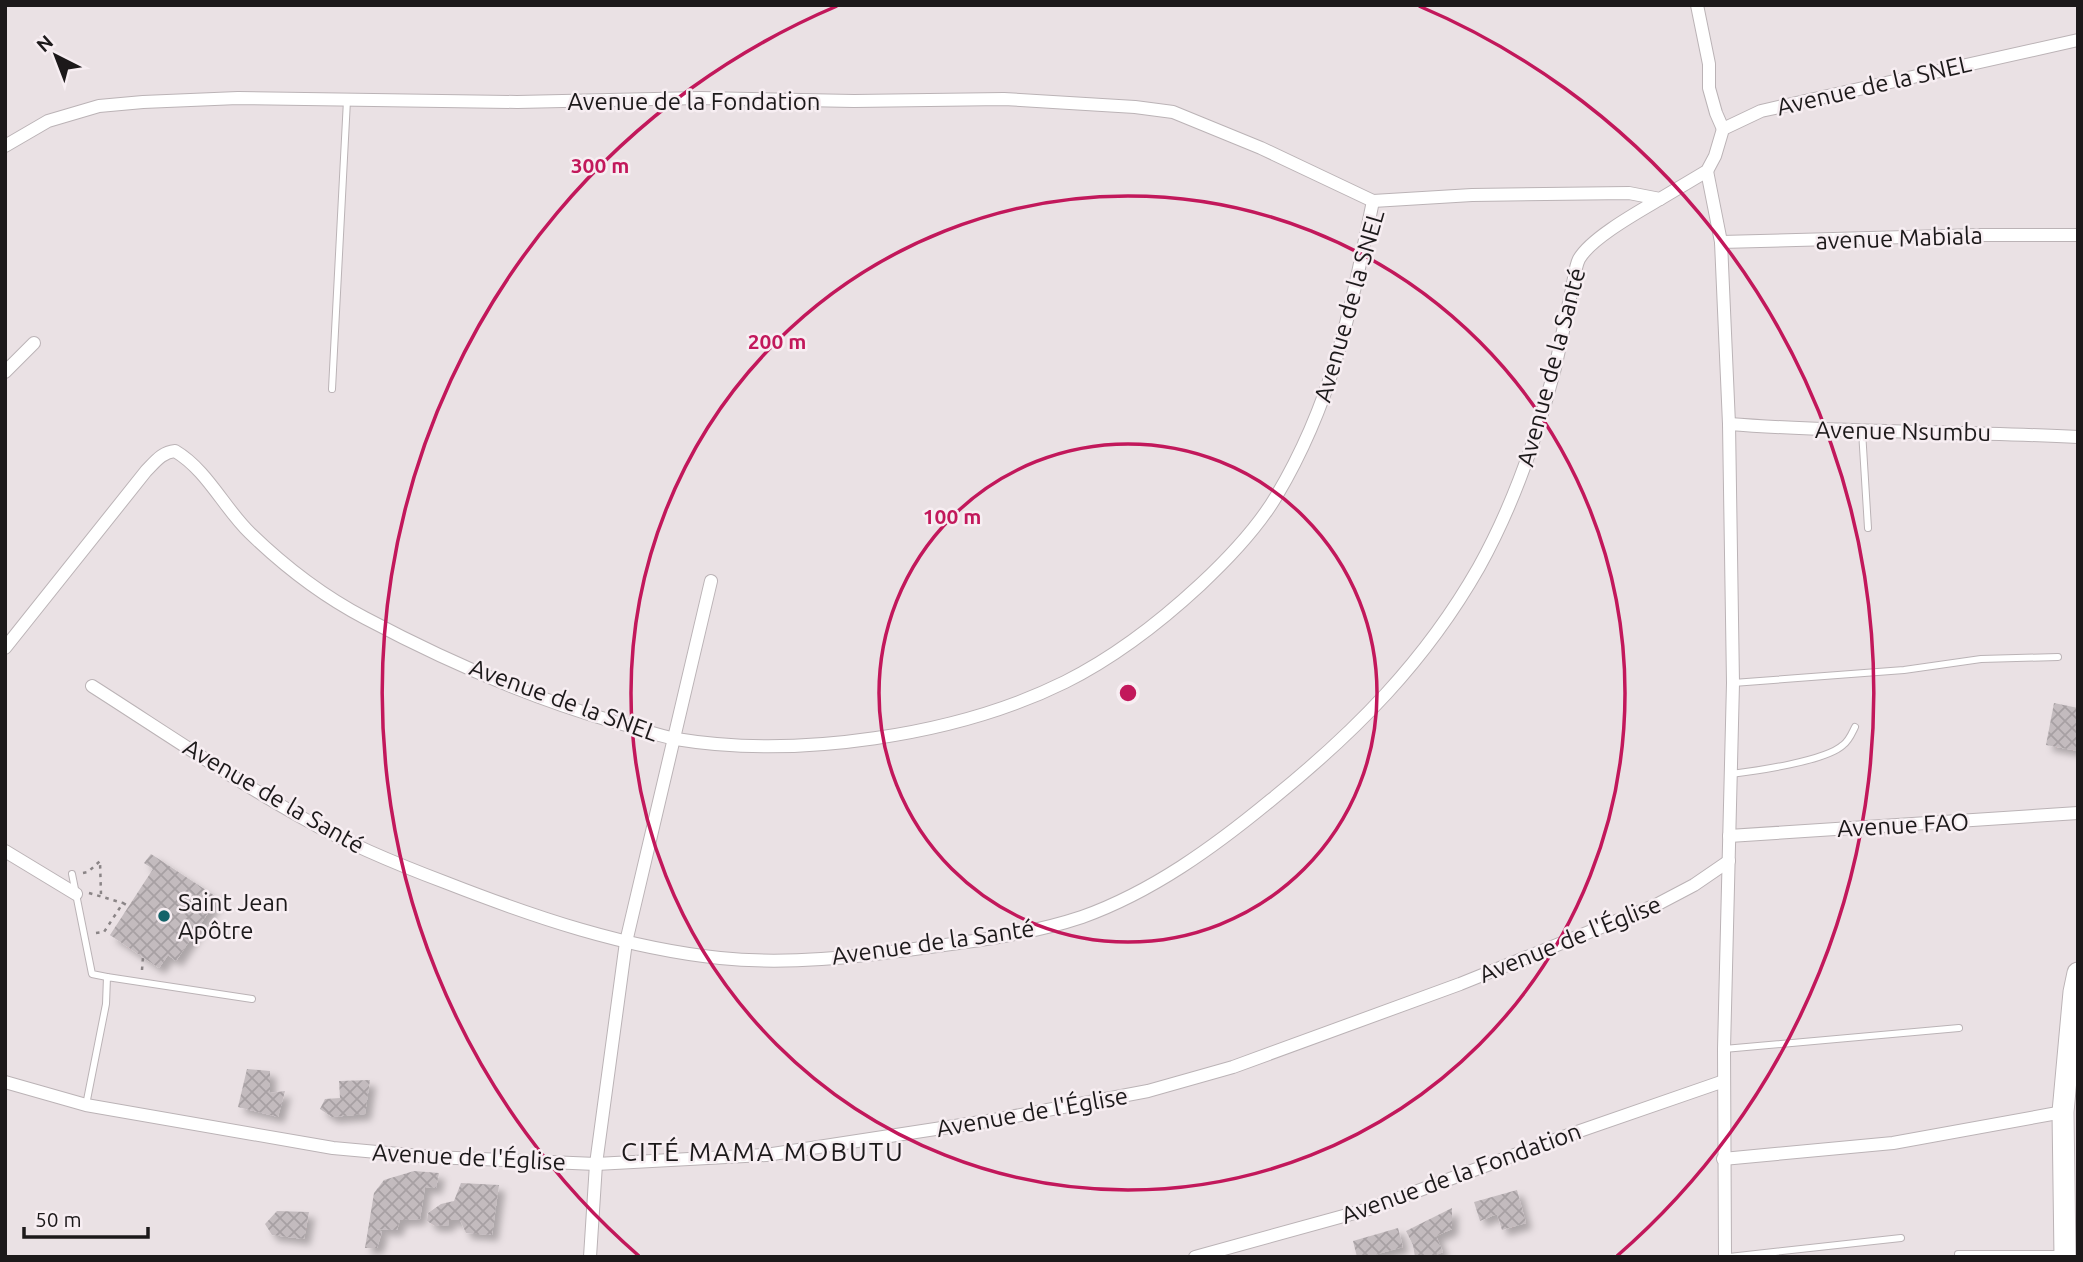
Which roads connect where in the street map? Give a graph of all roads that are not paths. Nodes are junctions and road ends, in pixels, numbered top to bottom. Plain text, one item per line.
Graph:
1 (1697, 5) edge
2 (2078, 40) edge
3 (347, 100) junction
4 (1723, 130) junction
5 (5, 146) edge
6 (1707, 171) junction
7 (1660, 199) junction
8 (1373, 201) junction
9 (2078, 235) edge
10 (1721, 242) junction
11 (34, 344) dead end
12 (5, 372) edge
13 (332, 389) dead end
14 (1729, 424) junction
15 (1861, 431) junction
16 (2078, 437) edge
17 (1868, 528) dead end
18 (710, 581) dead end
19 (5, 648) edge
20 (2058, 657) dead end
21 (1733, 683) junction
22 (92, 686) dead end
23 (1855, 727) dead end
24 (674, 739) junction
25 (1731, 774) junction
26 (2078, 813) edge
27 (1729, 836) junction
28 (5, 850) edge
29 (1729, 861) junction
30 (72, 875) road end
31 (76, 894) junction
32 (626, 942) junction
33 (2078, 974) edge
34 (107, 976) junction
35 (252, 999) dead end
36 (1959, 1028) dead end
37 (1724, 1049) junction
38 (1724, 1081) junction
39 (5, 1082) edge
40 (86, 1105) junction
41 (2063, 1112) junction
42 (1723, 1159) junction
43 (596, 1164) junction
44 (1900, 1238) dead end
45 (1958, 1254) dead end
46 (2065, 1255) edge
47 (590, 1257) edge
48 (1195, 1257) edge
49 (1727, 1257) edge

1 - 4 street
2 - 4 street, Avenue de la SNEL
3 - 5 street, Avenue de la Fondation
3 - 8 street, Avenue de la Fondation
3 - 13 lane
4 - 6 street
6 - 7 street
6 - 10 street
7 - 8 street, Avenue de la SNEL
7 - 32 street, Avenue de la Santé
8 - 24 street, Avenue de la SNEL
9 - 10 street, avenue Mabiala
10 - 14 street
11 - 12 street
14 - 15 street, Avenue Nsumbu
14 - 21 street
15 - 16 street, Avenue Nsumbu
15 - 17 lane
18 - 24 street
19 - 24 street, Avenue de la SNEL
20 - 21 lane
21 - 25 street
22 - 32 street, Avenue de la Santé
23 - 25 lane
24 - 32 street
25 - 27 street
26 - 27 street, Avenue FAO
27 - 29 street
28 - 31 street
29 - 37 street
29 - 43 street, Avenue de l'Église
30 - 31 lane
31 - 34 lane
32 - 43 street
33 - 41 highway
34 - 35 lane
34 - 40 lane
36 - 37 lane
37 - 38 street
38 - 42 street
38 - 48 street, Avenue de la Fondation
39 - 40 street, Avenue de l'Église
40 - 43 street, Avenue de l'Église
41 - 42 street
41 - 46 highway
42 - 49 street
43 - 47 street
44 - 49 lane
45 - 46 lane

